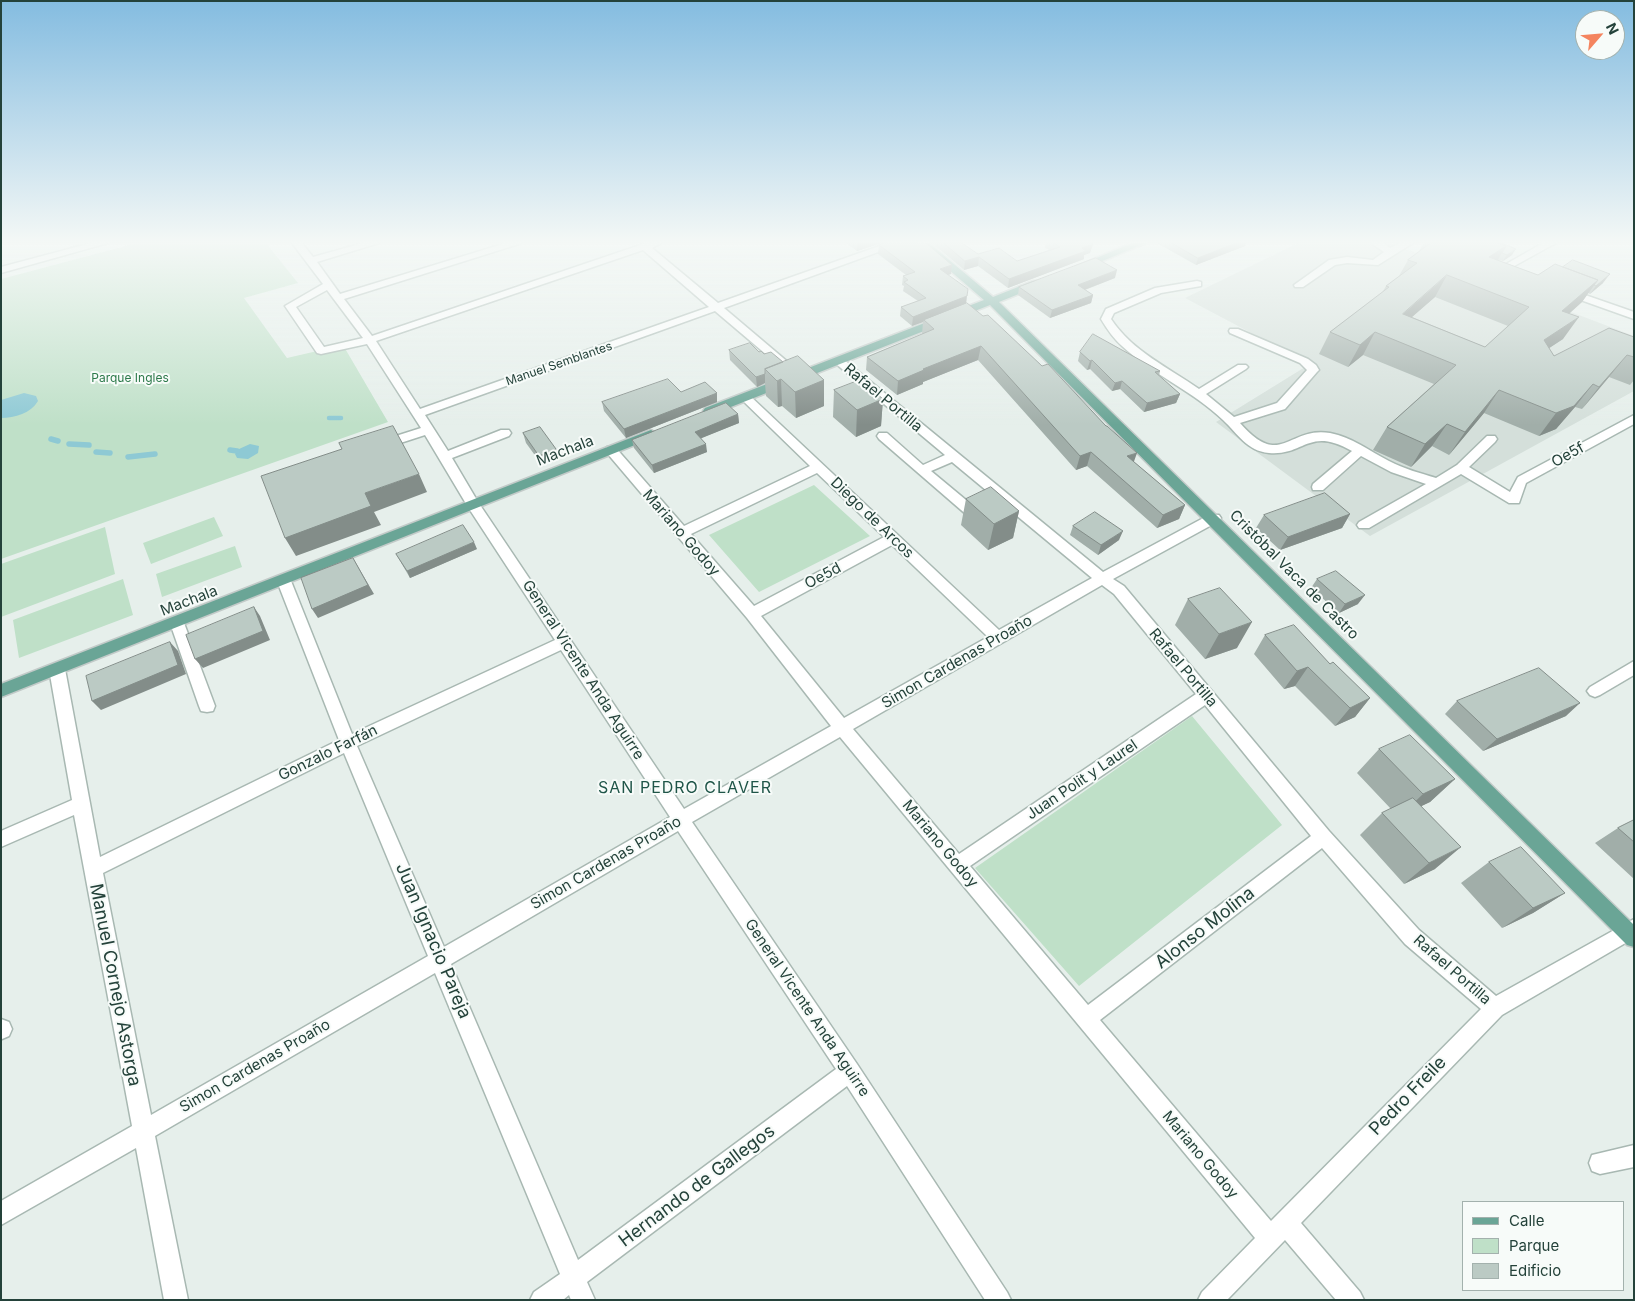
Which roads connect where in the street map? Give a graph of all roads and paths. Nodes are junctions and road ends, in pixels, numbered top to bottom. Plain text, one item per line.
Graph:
1 (297, 304) edge
2 (341, 304) edge
3 (477, 304) edge
4 (712, 304) edge
5 (729, 304) edge
6 (983, 304) edge
7 (996, 304) edge
8 (1127, 304) edge
9 (1604, 304) edge
10 (717, 308) junction
11 (1632, 313) edge
12 (1234, 331) dead end
13 (370, 340) junction
14 (839, 361) junction
15 (1242, 367) dead end
16 (800, 377) junction
17 (1199, 394) junction
18 (745, 397) junction
19 (417, 414) junction
20 (700, 415) edge
21 (1634, 419) edge
22 (1232, 422) junction
23 (664, 429) edge
24 (428, 430) junction
25 (504, 433) dead end
26 (883, 436) dead end
27 (1491, 439) dead end
28 (372, 447) edge
29 (610, 450) junction
30 (1360, 451) junction
31 (445, 456) junction
32 (954, 456) junction
33 (819, 467) junction
34 (1461, 468) junction
35 (922, 470) junction
36 (1437, 483) junction
37 (1318, 488) dead end
38 (473, 504) junction
39 (973, 513) edge
40 (1214, 518) junction
41 (1364, 525) dead end
42 (682, 533) junction
43 (893, 538) junction
44 (1104, 578) junction
45 (284, 581) junction
46 (752, 614) junction
47 (177, 623) junction
48 (998, 638) junction
49 (564, 642) junction
50 (1634, 667) edge
51 (57, 669) junction
52 (1, 691) edge
53 (1595, 692) dead end
54 (1206, 696) junction
55 (207, 706) dead end
56 (842, 728) junction
57 (348, 743) junction
58 (80, 804) junction
59 (681, 820) junction
60 (1323, 837) junction
61 (1, 839) edge
62 (957, 865) junction
63 (93, 869) junction
64 (1631, 932) edge
65 (441, 958) junction
66 (1495, 1008) junction
67 (1086, 1019) junction
68 (850, 1071) junction
69 (143, 1131) junction
70 (1634, 1156) edge
71 (1600, 1163) dead end
72 (1, 1214) edge
73 (1277, 1230) junction
74 (574, 1278) junction
75 (176, 1300) edge
76 (542, 1300) edge
77 (583, 1300) edge
78 (999, 1300) edge
79 (1210, 1300) edge
80 (1352, 1300) edge

1 - 13 street
2 - 13 street, General Vicente Anda Aguirre
3 - 13 street
4 - 10 street
5 - 10 street, Manuel Semblantes
6 - 14 main road
7 - 40 main road, Cristóbal Vaca de Castro
8 - 17 street
9 - 11 street
10 - 16 street
10 - 19 street, Manuel Semblantes
12 - 22 street
13 - 19 street, General Vicente Anda Aguirre
14 - 16 main road
14 - 32 street, Rafael Portilla
15 - 17 street
16 - 18 main road
17 - 22 street
18 - 20 main road
18 - 33 street, Diego de Arcos
19 - 24 street, General Vicente Anda Aguirre
21 - 34 street, Oe5f
22 - 30 street
23 - 29 main road, Machala
24 - 28 street
24 - 31 street, General Vicente Anda Aguirre
25 - 31 street
26 - 35 street
27 - 34 street
29 - 38 main road, Machala
29 - 42 street, Mariano Godoy
30 - 36 street
30 - 37 street
31 - 38 street, General Vicente Anda Aguirre
32 - 35 street
32 - 44 street, Rafael Portilla
33 - 42 street
33 - 43 street, Diego de Arcos
34 - 36 street
35 - 39 street
36 - 41 street
38 - 45 main road, Machala
38 - 49 street, General Vicente Anda Aguirre
40 - 44 street, Simon Cardenas Proaño
40 - 64 main road, Cristóbal Vaca de Castro
42 - 46 street, Mariano Godoy
43 - 46 street, Oe5d
43 - 48 street, Diego de Arcos
44 - 48 street, Simon Cardenas Proaño
44 - 54 street, Rafael Portilla
45 - 47 main road, Machala
45 - 57 street, Juan Ignacio Pareja
46 - 56 street, Mariano Godoy
47 - 51 main road, Machala
47 - 55 street
48 - 56 street, Simon Cardenas Proaño
49 - 57 street, Gonzalo Farfán
49 - 59 street, General Vicente Anda Aguirre
50 - 53 street
51 - 52 main road, Machala
51 - 58 street, Manuel Cornejo Astorga
54 - 60 street, Rafael Portilla
54 - 62 street, Juan Polit y Laurel
56 - 59 street, Simon Cardenas Proaño
56 - 62 street, Mariano Godoy
57 - 63 street, Gonzalo Farfán
57 - 65 street, Juan Ignacio Pareja
58 - 61 street
58 - 63 street, Manuel Cornejo Astorga
59 - 65 street, Simon Cardenas Proaño
59 - 68 street, General Vicente Anda Aguirre
60 - 66 street, Rafael Portilla
60 - 67 street, Alonso Molina
62 - 67 street, Mariano Godoy
63 - 69 street, Manuel Cornejo Astorga
64 - 66 street, Pedro Freile
65 - 69 street, Simon Cardenas Proaño
65 - 74 street, Juan Ignacio Pareja
66 - 73 street, Pedro Freile
67 - 73 street, Mariano Godoy
68 - 74 street, Hernando de Gallegos
68 - 78 street, General Vicente Anda Aguirre
69 - 72 street, Simon Cardenas Proaño
69 - 75 street, Manuel Cornejo Astorga
70 - 71 street
73 - 79 street, Pedro Freile
73 - 80 street, Mariano Godoy
74 - 76 street, Hernando de Gallegos
74 - 77 street, Juan Ignacio Pareja

